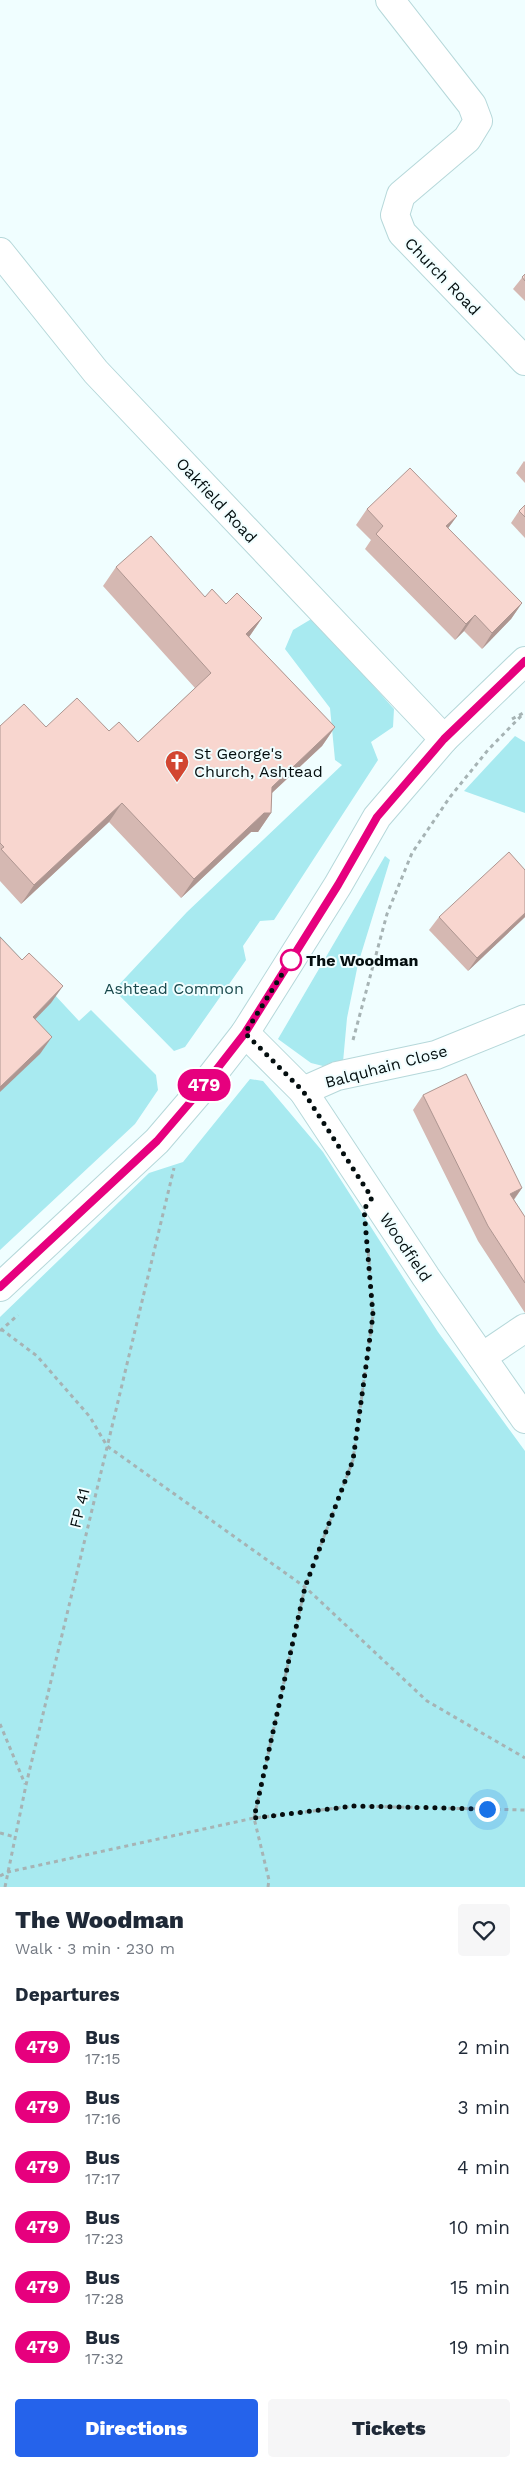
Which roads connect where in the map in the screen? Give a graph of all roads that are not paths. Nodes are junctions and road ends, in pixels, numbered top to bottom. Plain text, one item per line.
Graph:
1 (390, 0) edge
2 (0, 252) edge
3 (525, 361) edge
4 (525, 661) edge
5 (444, 739) junction
6 (525, 1019) edge
7 (245, 1033) junction
8 (303, 1091) junction
9 (0, 1287) edge
10 (525, 1328) edge
11 (482, 1357) junction
12 (525, 1419) edge

1 - 3 street, Church Road
2 - 5 street, Oakfield Road
4 - 5 street
5 - 7 street
6 - 8 street, Balquhain Close
7 - 8 street, Woodfield
7 - 9 street
8 - 11 street, Woodfield
10 - 11 street
11 - 12 street, Woodfield

